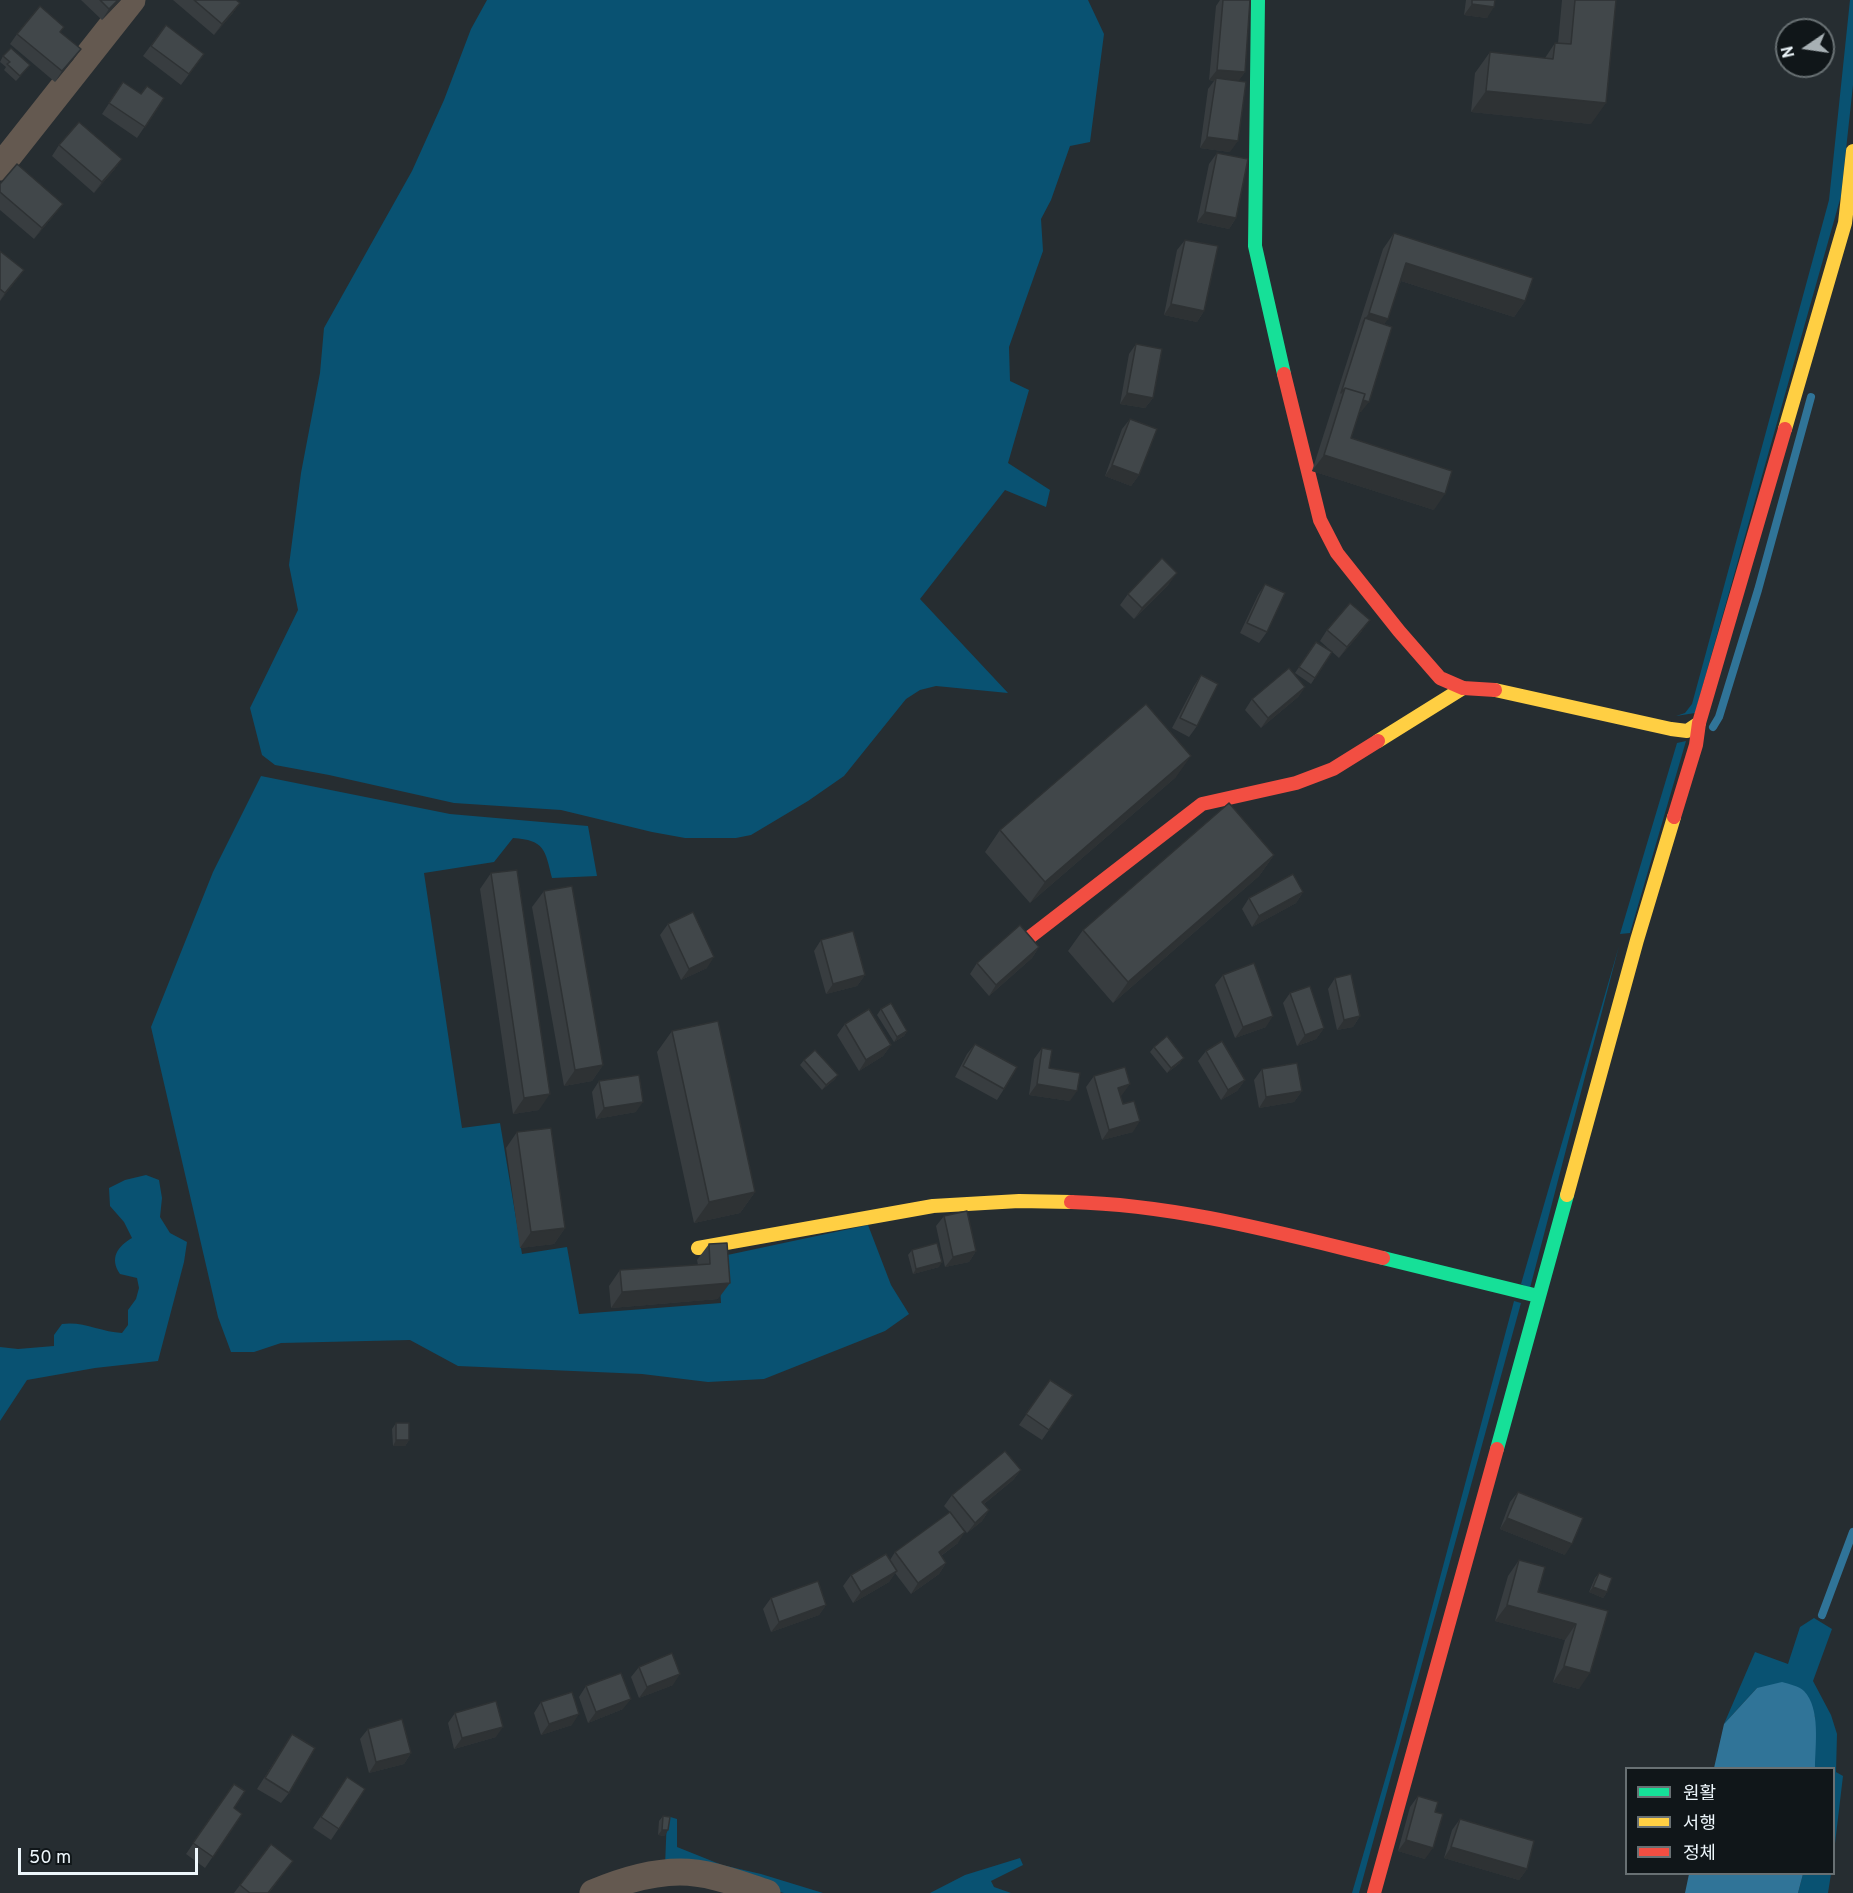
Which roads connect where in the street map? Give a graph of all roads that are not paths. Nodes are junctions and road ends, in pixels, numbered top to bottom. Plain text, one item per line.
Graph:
1 (132, 0) edge
2 (1258, 0) edge
3 (1853, 151) edge
4 (0, 166) edge
5 (1463, 688) junction
6 (1699, 723) junction
7 (1030, 938) edge
8 (698, 1248) dead end
9 (1538, 1296) junction
10 (593, 1893) edge
11 (767, 1893) edge
12 (1374, 1893) edge

1 - 4 street
2 - 5 street
3 - 6 street
5 - 6 street
5 - 7 street
6 - 9 street
8 - 9 street
9 - 12 street
10 - 11 street

